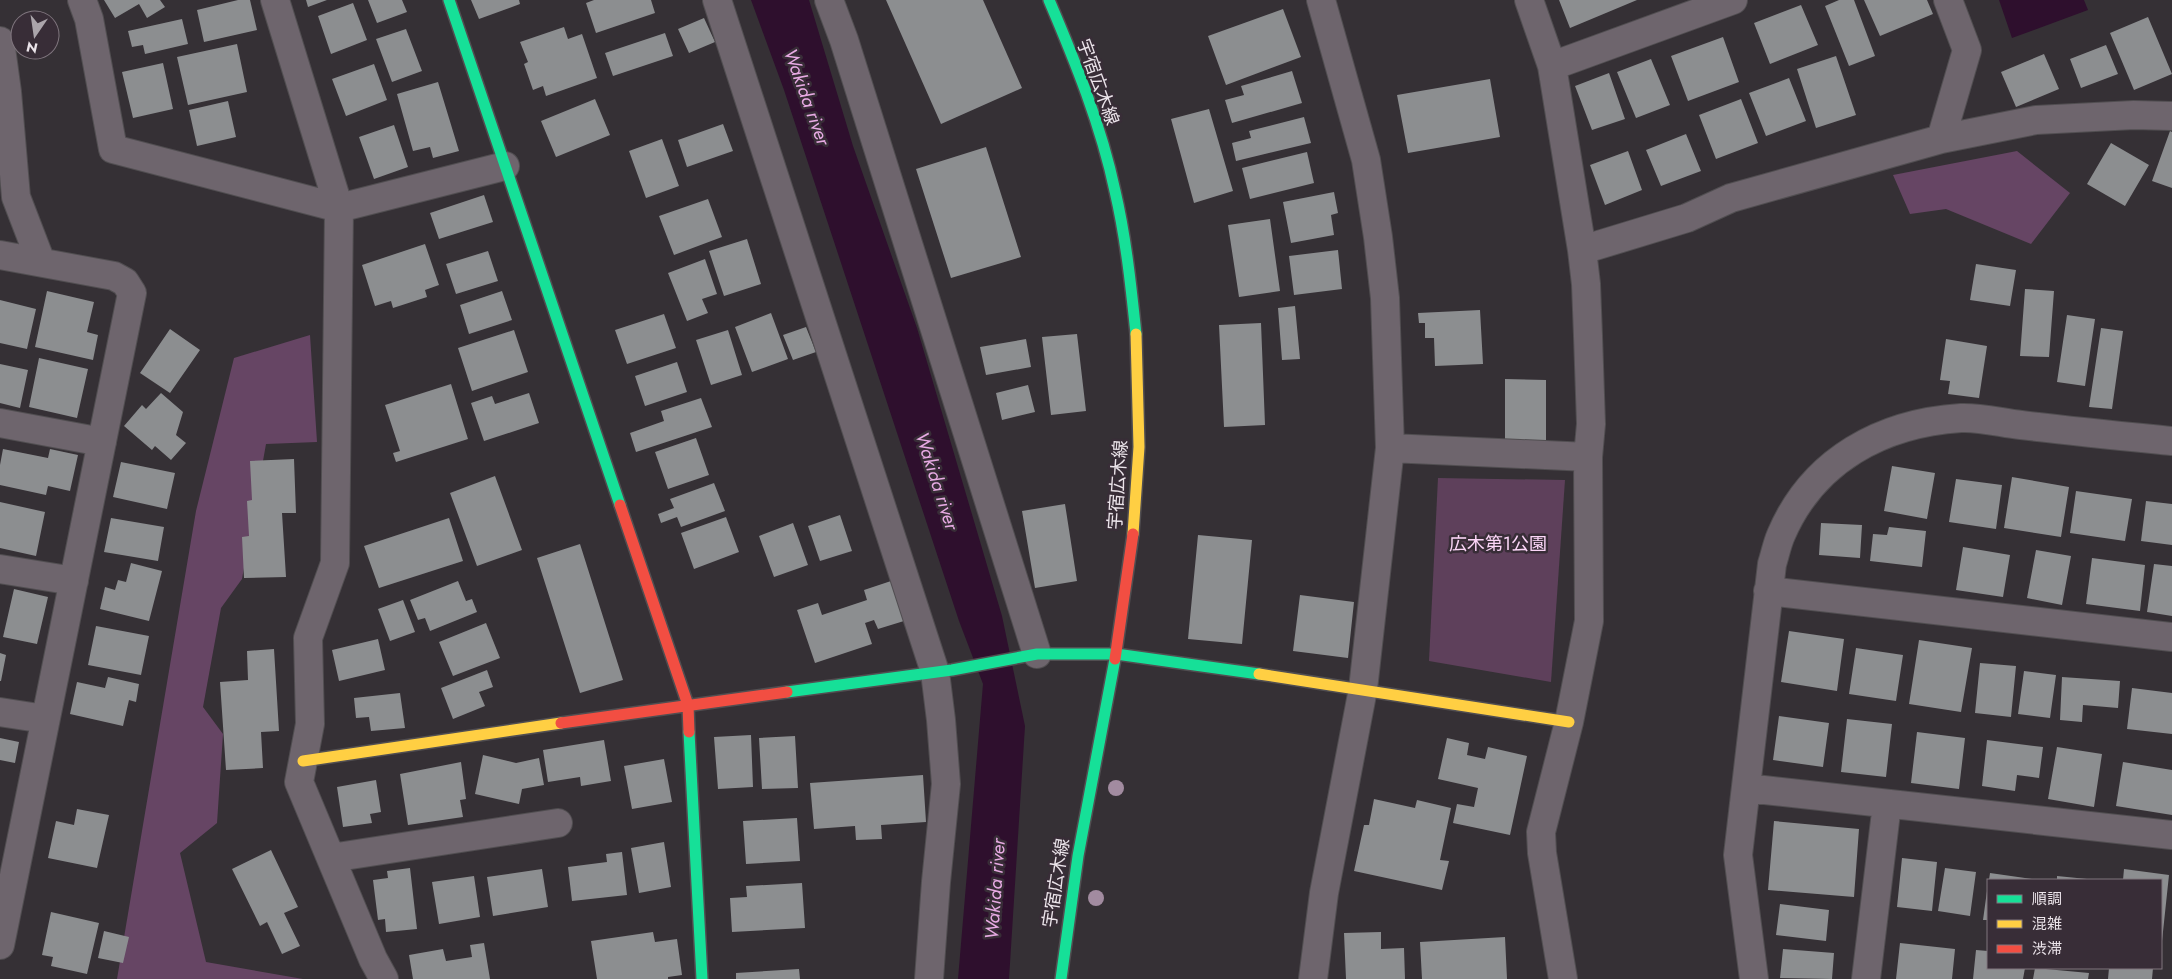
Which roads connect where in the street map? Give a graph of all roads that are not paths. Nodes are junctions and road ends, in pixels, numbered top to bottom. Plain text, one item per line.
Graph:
1 (82, 0) edge
2 (275, 0) edge
3 (449, 0) edge
4 (717, 0) edge
5 (829, 0) edge
6 (1049, 0) edge
7 (1321, 0) edge
8 (1529, 0) edge
9 (1733, 0) edge
10 (1948, 0) edge
11 (0, 41) edge
12 (1552, 66) junction
13 (3, 83) edge
14 (2172, 116) edge
15 (1941, 140) junction
16 (506, 166) junction
17 (339, 208) junction
18 (1582, 250) junction
19 (0, 255) edge
20 (41, 262) junction
21 (0, 423) edge
22 (2172, 441) edge
23 (102, 442) junction
24 (1390, 448) junction
25 (1588, 457) junction
26 (0, 568) edge
27 (74, 581) junction
28 (1768, 592) junction
29 (2172, 637) edge
30 (1116, 654) junction
31 (1029, 656) junction
32 (943, 671) junction
33 (1364, 689) junction
34 (688, 705) junction
35 (0, 712) edge
36 (46, 719) junction
37 (1569, 722) junction
38 (303, 761) junction
39 (1746, 788) junction
40 (1887, 804) junction
41 (558, 823) dead end
42 (2172, 835) edge
43 (331, 858) junction
44 (7, 876) edge
45 (0, 945) edge
46 (384, 979) edge
47 (702, 979) edge
48 (929, 979) edge
49 (1061, 979) edge
50 (1313, 979) edge
51 (1563, 979) edge
52 (1754, 979) edge
53 (1866, 979) edge

1 - 17 street
2 - 17 street
3 - 16 street
4 - 32 street
5 - 31 street
6 - 30 street, 宇宿広木線
7 - 24 street
8 - 12 street
9 - 12 street
10 - 15 street
11 - 13 street
12 - 18 street
13 - 20 street
14 - 15 street
15 - 18 street
16 - 17 street
16 - 34 street
17 - 38 street
18 - 25 street
19 - 20 street
20 - 23 street
21 - 23 street
22 - 28 street
23 - 27 street
24 - 25 street
24 - 33 street
25 - 37 street
26 - 27 street
27 - 36 street
28 - 29 street
28 - 39 street
30 - 31 street
30 - 33 street
30 - 49 street, 宇宿広木線
31 - 32 street
32 - 34 street
32 - 48 street
33 - 37 street
33 - 50 street
34 - 38 street
34 - 47 street
35 - 36 street
36 - 44 street
37 - 51 street
38 - 43 street
39 - 40 street
39 - 52 street
40 - 42 street
40 - 53 street
41 - 43 street
43 - 46 street
44 - 45 street

